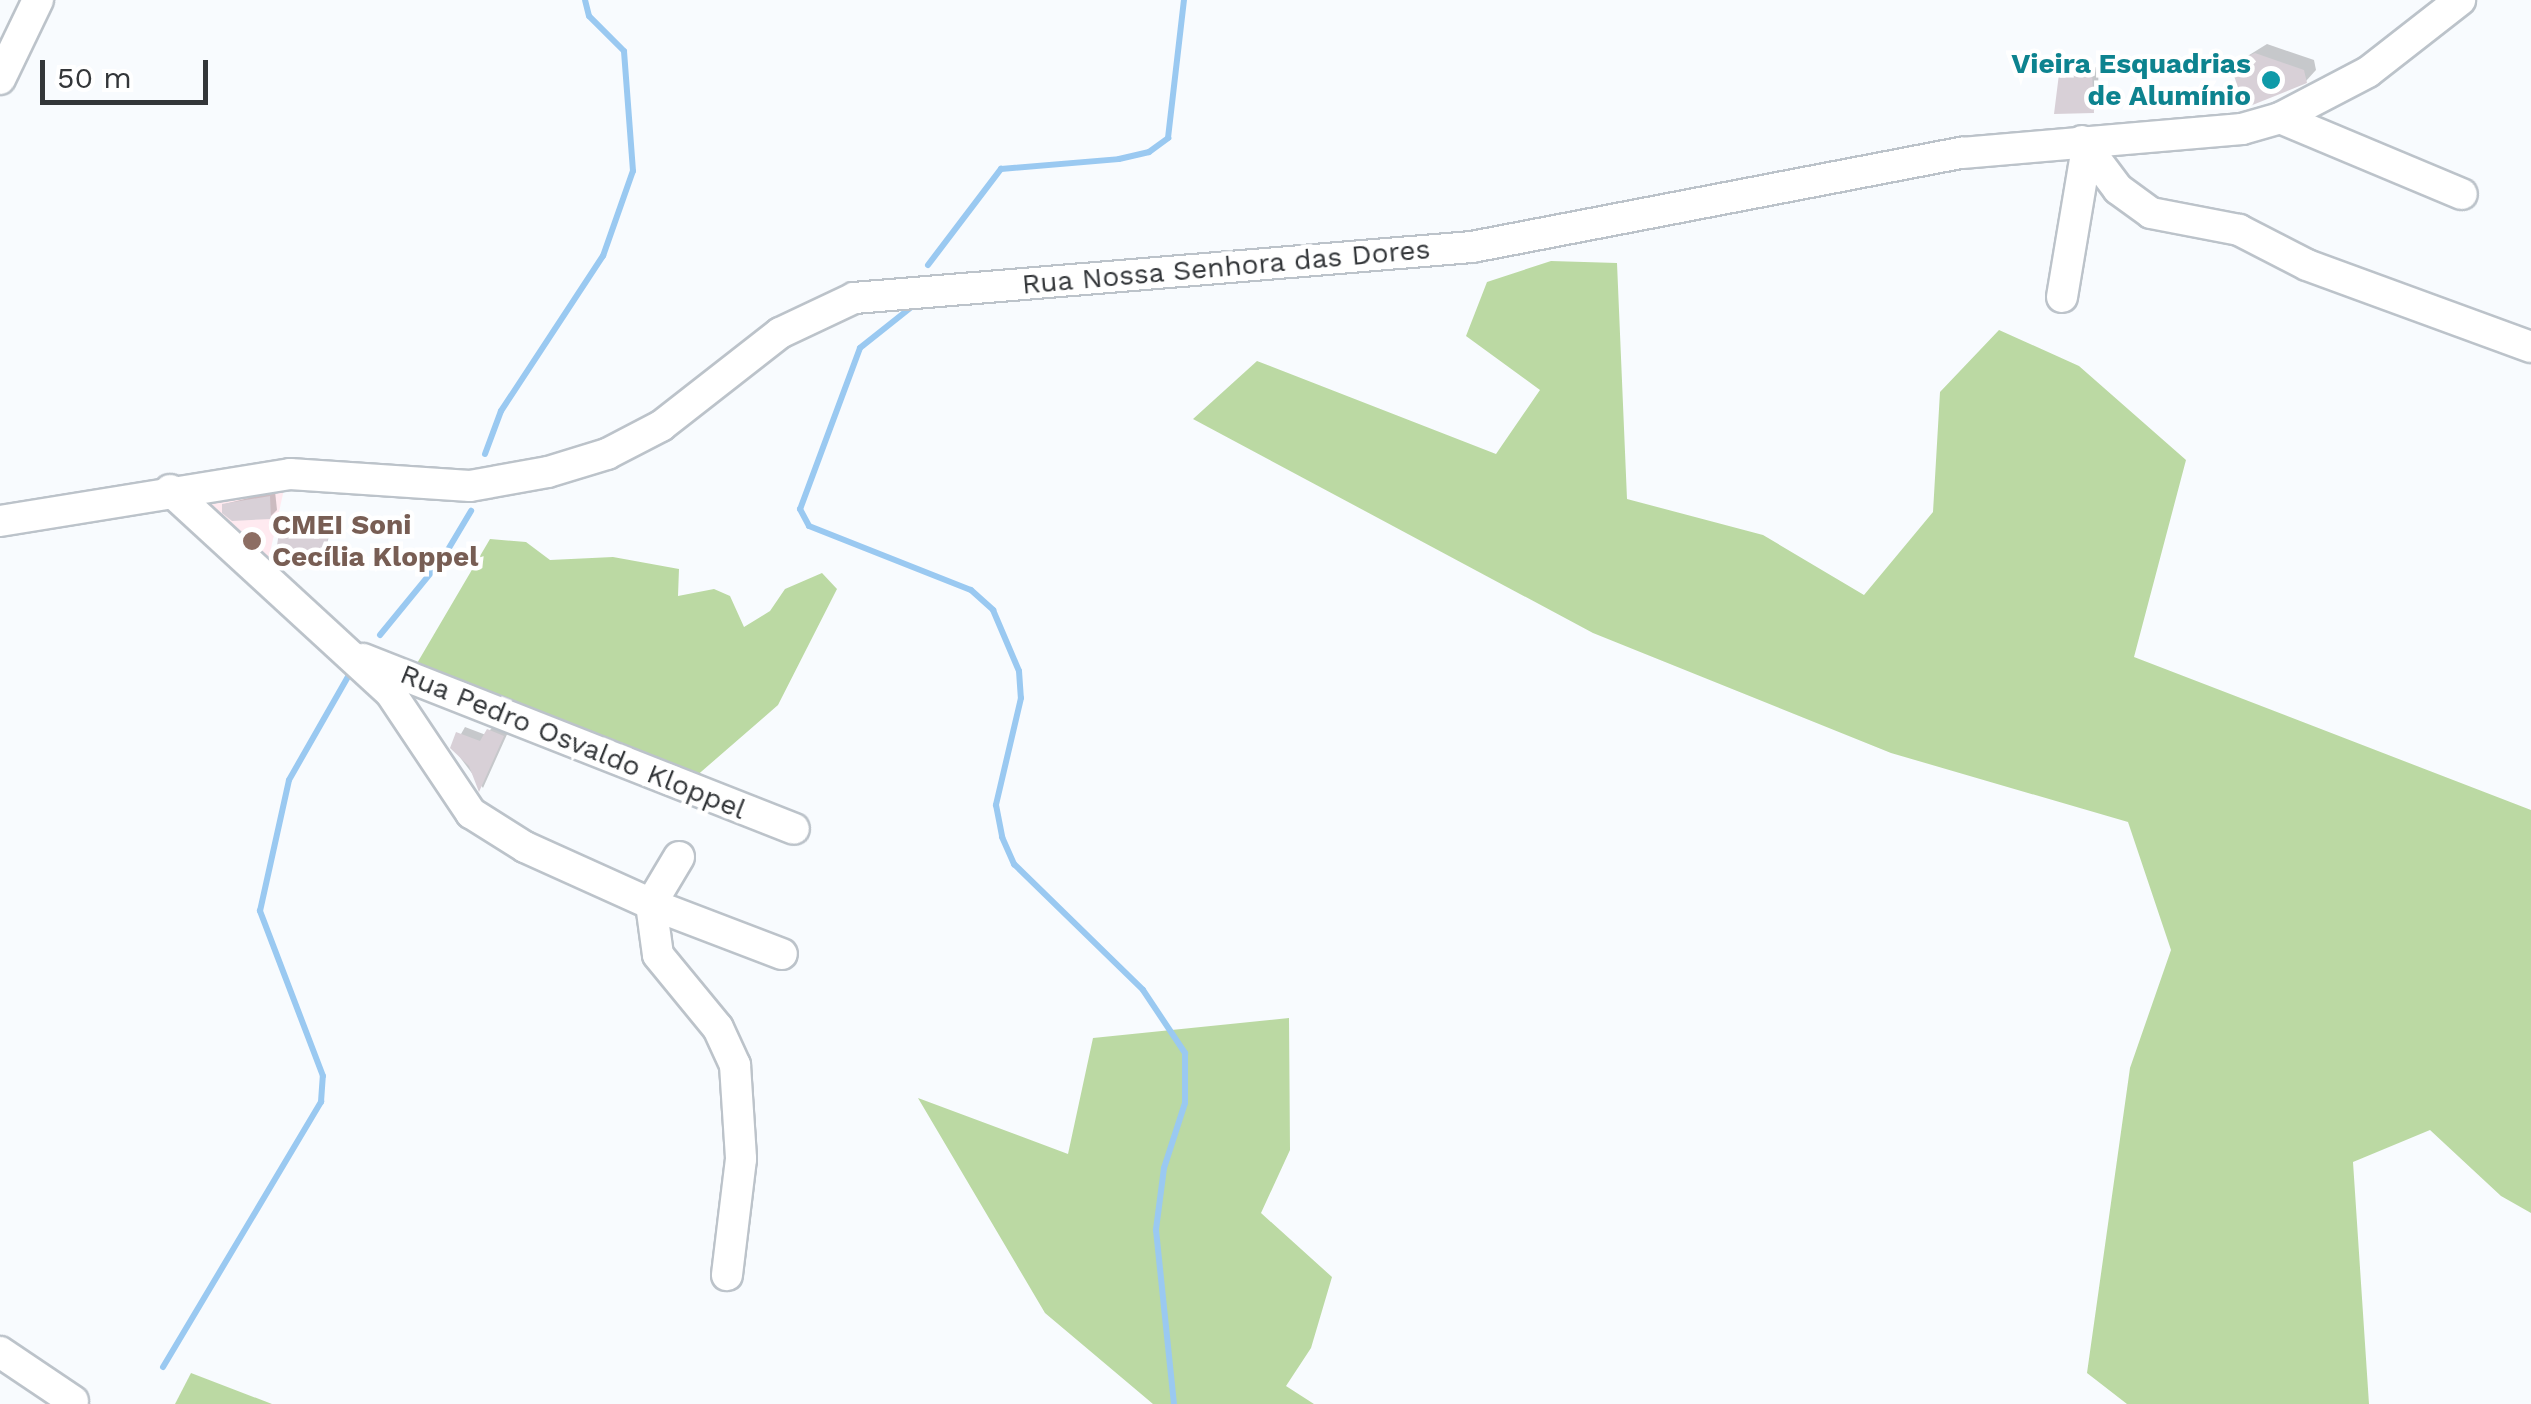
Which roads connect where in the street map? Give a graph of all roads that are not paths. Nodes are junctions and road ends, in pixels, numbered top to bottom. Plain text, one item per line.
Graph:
1 (38, 0) edge
2 (2460, 0) edge
3 (0, 79) edge
4 (2280, 118) junction
5 (2085, 144) junction
6 (2462, 194) dead end
7 (2062, 297) dead end
8 (2531, 347) edge
9 (170, 490) junction
10 (0, 521) edge
11 (352, 654) junction
12 (794, 829) dead end
13 (678, 857) dead end
14 (651, 904) junction
15 (782, 954) dead end
16 (727, 1275) dead end
17 (0, 1352) edge
18 (73, 1401) dead end

1 - 3 street
2 - 4 street, Rua Nossa Senhora das Dores
4 - 5 street, Rua Nossa Senhora das Dores
4 - 6 street
5 - 7 street
5 - 8 street
5 - 9 street, Rua Nossa Senhora das Dores
9 - 10 street, Rua Nossa Senhora das Dores
9 - 11 street
11 - 12 street, Rua Pedro Osvaldo Kloppel
11 - 14 street
13 - 14 street
14 - 15 street
14 - 16 street
17 - 18 street

